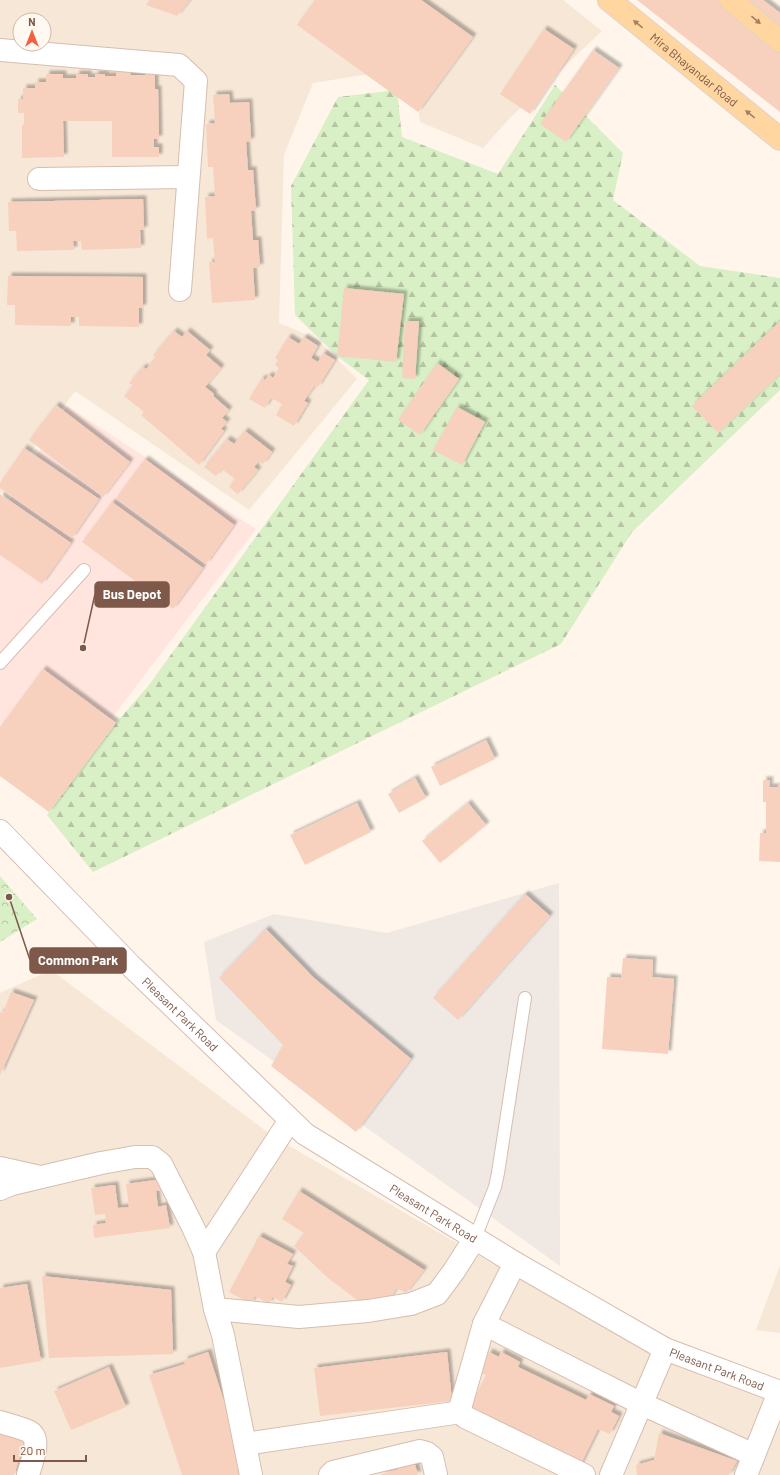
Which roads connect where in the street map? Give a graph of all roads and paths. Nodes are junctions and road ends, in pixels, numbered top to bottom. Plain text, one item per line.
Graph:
1 (609, 0) edge
2 (731, 0) edge
3 (780, 41) edge
4 (0, 50) edge
5 (780, 139) edge
6 (188, 177) junction
7 (39, 179) dead end
8 (180, 290) dead end
9 (84, 570) dead end
10 (0, 663) edge
11 (0, 831) edge
12 (525, 998) dead end
13 (290, 1120) junction
14 (0, 1168) edge
15 (40, 1177) junction
16 (0, 1189) edge
17 (475, 1238) junction
18 (204, 1252) junction
19 (515, 1263) junction
20 (215, 1309) junction
21 (484, 1324) junction
22 (665, 1349) junction
23 (780, 1392) edge
24 (642, 1404) junction
25 (461, 1412) junction
26 (0, 1422) edge
27 (244, 1444) junction
28 (750, 1465) edge
29 (28, 1475) edge
30 (251, 1475) edge
31 (330, 1475) edge
32 (436, 1475) edge
33 (584, 1475) edge
34 (611, 1475) edge

5 -> 1 main road, Mira Bhayandar Road
2 -> 3 main road
4 - 6 street
6 - 7 street
6 - 8 street
9 - 10 lane
11 - 13 street, Pleasant Park Road
12 - 17 lane
13 - 17 street, Pleasant Park Road
13 - 18 street
14 - 15 street
15 - 16 street
15 - 18 street
17 - 19 street, Pleasant Park Road
17 - 20 street
18 - 20 street
19 - 21 street
19 - 22 street, Pleasant Park Road
20 - 27 street
21 - 24 street
21 - 25 street
22 - 23 street, Pleasant Park Road
22 - 24 street
23 - 28 street
24 - 28 street
24 - 34 street
25 - 27 street
25 - 33 street
26 - 29 street
27 - 30 street
31 - 32 street

